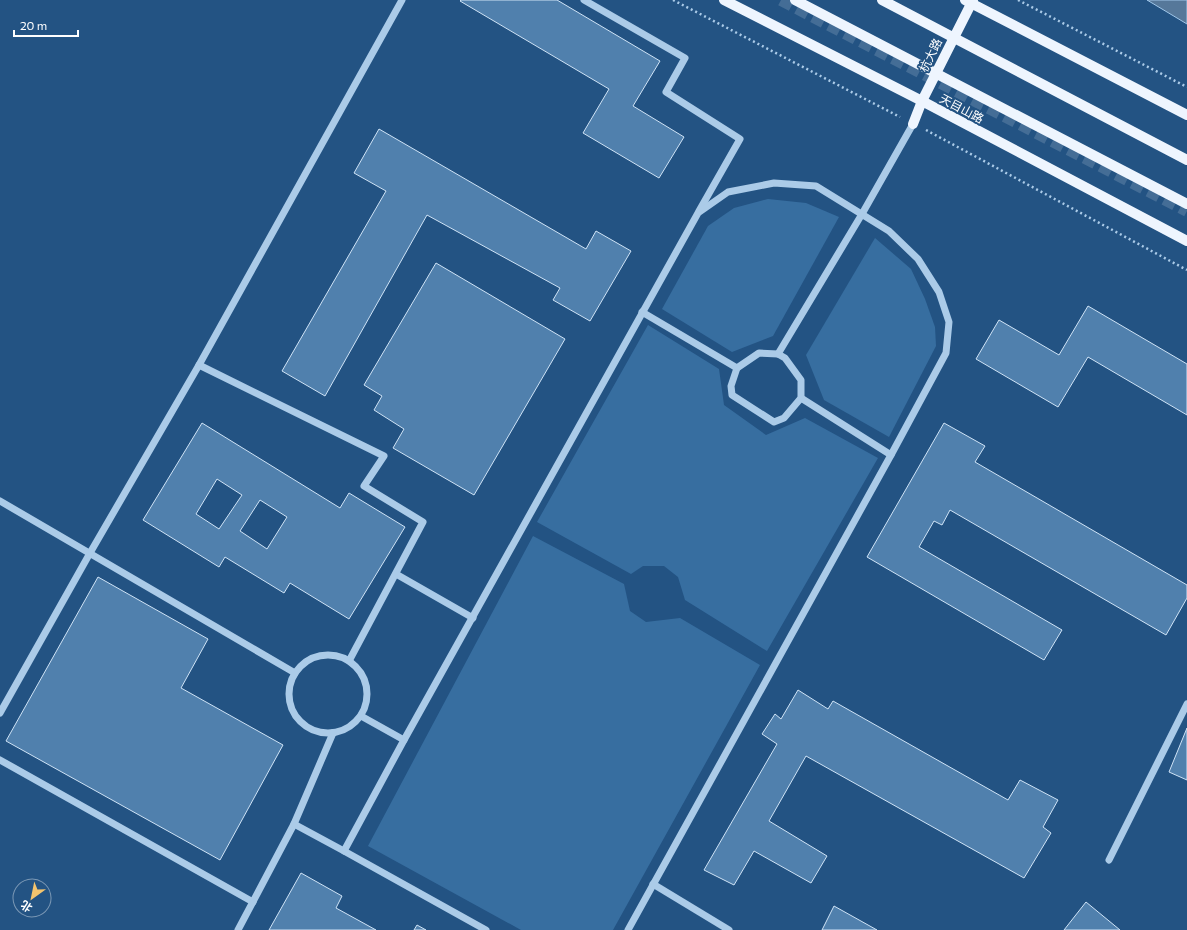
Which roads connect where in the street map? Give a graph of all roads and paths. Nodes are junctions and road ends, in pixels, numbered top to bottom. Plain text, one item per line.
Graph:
1 (402, 0) edge
2 (584, 0) edge
3 (673, 0) edge
4 (724, 0) edge
5 (795, 0) edge
6 (882, 0) edge
7 (1018, 0) edge
8 (970, 1) edge
9 (953, 37) junction
10 (936, 72) junction
11 (1187, 87) edge
12 (922, 101) junction
13 (1187, 115) edge
14 (914, 124) junction
15 (1187, 160) edge
16 (1187, 204) edge
17 (698, 213) junction
18 (862, 214) junction
19 (1187, 241) edge
20 (1187, 270) edge
21 (642, 312) junction
22 (778, 354) junction
23 (199, 365) junction
24 (737, 368) junction
25 (801, 398) junction
26 (891, 455) junction
27 (0, 501) edge
28 (90, 552) junction
29 (396, 574) junction
30 (474, 618) junction
31 (349, 661) junction
32 (295, 673) junction
33 (1187, 704) edge
34 (0, 713) edge
35 (361, 716) junction
36 (333, 734) junction
37 (404, 740) junction
38 (0, 760) edge
39 (294, 824) junction
40 (344, 851) junction
41 (1109, 860) dead end
42 (653, 884) junction
43 (253, 902) junction
44 (238, 930) edge
45 (486, 930) edge
46 (628, 930) edge
47 (730, 930) edge

1 - 23 lane
2 - 17 lane
3 - 14 path
4 - 12 main road, 天目山路
5 - 10 main road, 天目山路
6 - 9 main road
7 - 11 path
8 - 9 main road, 杭大路
8 - 13 main road
9 - 10 main road, 杭大路
9 - 15 main road
10 - 12 main road, 杭大路
10 - 16 main road, 天目山路
12 - 14 main road, 杭大路
12 - 19 main road, 天目山路
14 - 18 lane
14 - 20 path
17 - 18 lane
17 - 21 lane
18 - 22 lane
18 - 26 lane
21 - 24 lane
21 - 30 lane
22 - 24 lane
22 - 25 lane
23 - 28 lane
23 - 29 lane
24 - 25 lane
25 - 26 lane
26 - 42 lane
27 - 28 lane
28 - 32 lane
28 - 34 lane
29 - 30 lane
29 - 31 lane
30 - 37 lane
31 - 32 lane
31 - 35 lane
32 - 36 lane
33 - 41 lane
35 - 36 lane
35 - 37 lane
36 - 39 lane
37 - 40 lane
38 - 43 lane
39 - 40 lane
39 - 43 lane
40 - 45 lane
42 - 46 lane
42 - 47 lane
43 - 44 lane

